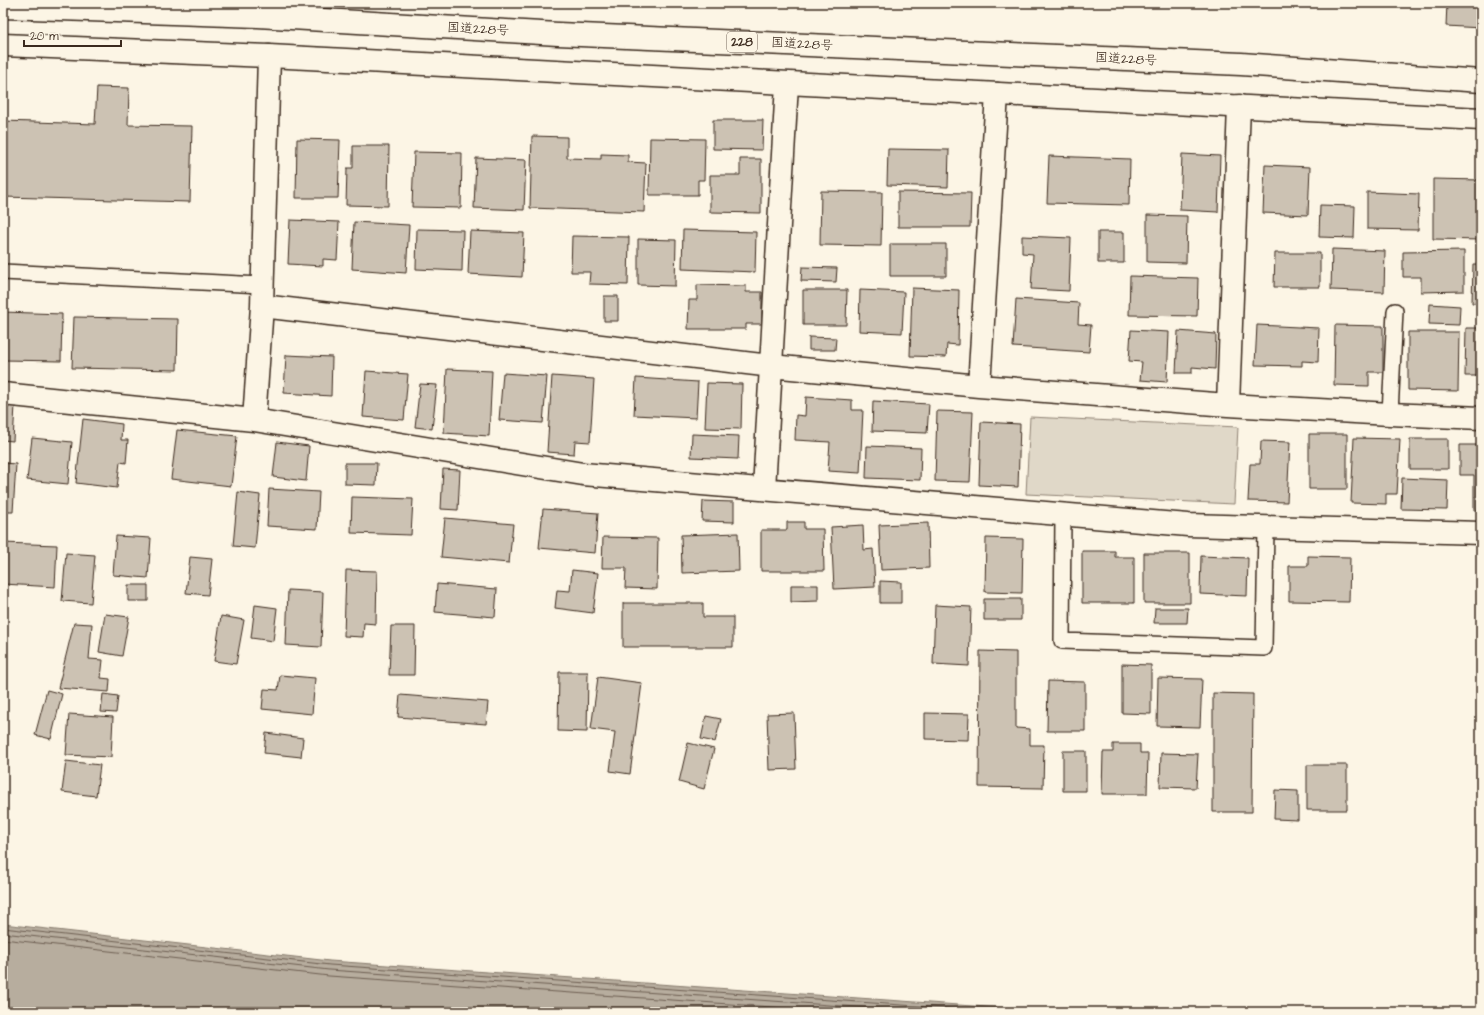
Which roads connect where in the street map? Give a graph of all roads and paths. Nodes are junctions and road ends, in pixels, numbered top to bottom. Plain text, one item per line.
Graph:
1 (3, 7) edge
2 (3, 45) edge
3 (269, 56) junction
4 (1481, 82) edge
5 (787, 84) junction
6 (998, 94) junction
7 (1239, 106) junction
8 (1481, 119) edge
9 (3, 272) edge
10 (262, 284) junction
11 (262, 306) junction
12 (1395, 311) dead end
13 (771, 366) junction
14 (978, 386) junction
15 (3, 394) edge
16 (1228, 405) junction
17 (1390, 414) junction
18 (1481, 418) edge
19 (254, 420) junction
20 (764, 489) junction
21 (1063, 514) junction
22 (1266, 527) junction
23 (1481, 533) edge

1 - 4 main road, 国道228号 / 228
2 - 3 main road
3 - 5 main road
3 - 10 main road
5 - 6 main road
5 - 13 main road
6 - 7 main road
6 - 14 main road
7 - 8 main road
7 - 16 main road
9 - 10 lane
10 - 11 main road
11 - 13 main road
11 - 19 main road
12 - 17 lane
13 - 14 main road
13 - 20 main road
14 - 16 main road
15 - 19 main road
16 - 17 main road
17 - 18 main road
19 - 20 main road
20 - 21 main road
21 - 22 main road
21 - 22 lane
22 - 23 main road

